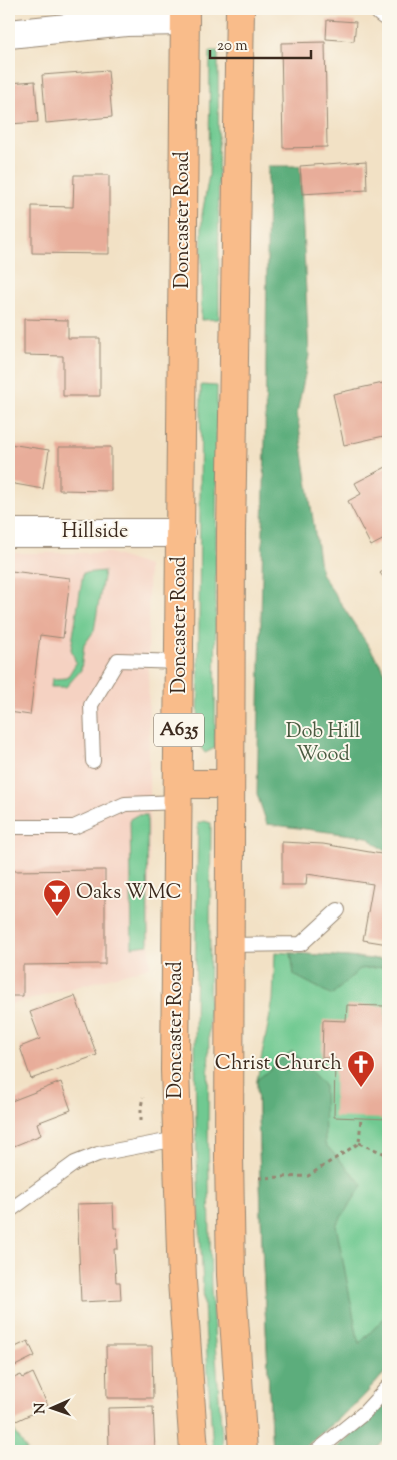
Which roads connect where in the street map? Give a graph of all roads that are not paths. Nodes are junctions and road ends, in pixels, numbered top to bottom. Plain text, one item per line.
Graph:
1 (240, 9) edge
2 (384, 9) edge
3 (388, 12) edge
4 (190, 13) edge
5 (9, 34) edge
6 (9, 533) edge
7 (181, 533) junction
8 (180, 662) junction
9 (93, 761) dead end
10 (230, 784) junction
11 (179, 793) junction
12 (9, 827) edge
13 (338, 910) dead end
14 (230, 945) junction
15 (177, 1139) junction
16 (9, 1212) edge
17 (388, 1387) edge
18 (194, 1451) edge
19 (243, 1451) edge
20 (317, 1451) edge

1 - 10 highway, A635
2 - 3 street
4 - 5 street
4 - 7 highway, Doncaster Road / A635
6 - 7 street, Hillside
7 - 8 highway, Doncaster Road / A635
8 - 9 lane
8 - 11 highway, Doncaster Road / A635
10 - 11 highway
10 - 14 highway, A635
11 - 12 lane
11 - 15 highway, Doncaster Road / A635
13 - 14 lane
14 - 19 highway, A635
15 - 16 lane
15 - 18 highway, Doncaster Road / A635
17 - 20 lane

